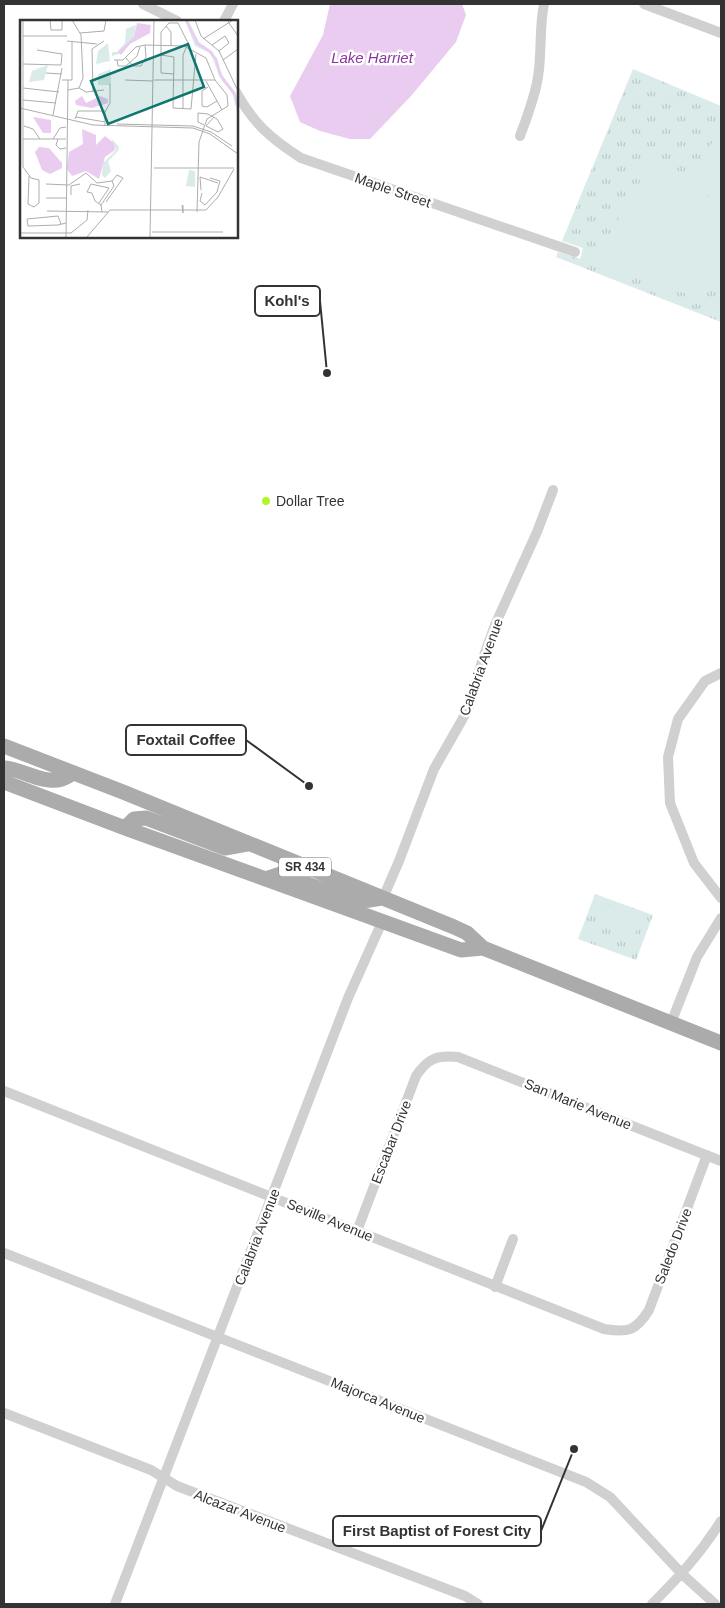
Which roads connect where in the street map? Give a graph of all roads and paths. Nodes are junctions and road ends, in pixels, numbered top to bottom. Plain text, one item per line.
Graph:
1 (143, 4) edge
2 (233, 4) edge
3 (544, 4) edge
4 (644, 4) edge
5 (175, 20) edge
6 (225, 20) edge
7 (721, 33) edge
8 (238, 95) edge
9 (520, 136) dead end
10 (575, 252) dead end
11 (553, 490) dead end
12 (721, 673) edge
13 (4, 746) edge
14 (4, 768) edge
15 (73, 773) junction
16 (4, 782) edge
17 (125, 828) junction
18 (248, 844) junction
19 (265, 879) junction
20 (383, 898) junction
21 (721, 898) edge
22 (721, 918) edge
23 (382, 922) junction
24 (454, 927) junction
25 (483, 948) junction
26 (671, 1023) junction
27 (721, 1043) edge
28 (433, 1058) joint
29 (4, 1090) edge
30 (707, 1155) junction
31 (721, 1161) edge
32 (272, 1198) junction
33 (357, 1231) junction
34 (513, 1239) dead end
35 (4, 1252) edge
36 (495, 1287) junction
37 (630, 1330) joint
38 (218, 1337) junction
39 (4, 1413) edge
40 (163, 1478) junction
41 (721, 1521) edge
42 (682, 1574) junction
43 (115, 1604) edge
44 (478, 1604) edge
45 (652, 1604) edge
46 (715, 1604) edge

1 - 5 street
2 - 6 street
3 - 9 street
4 - 7 street
8 - 10 street, Maple Street
11 - 20 street, Calabria Avenue
12 - 21 street
13 - 15 main road, SR 434
14 - 15 main road
15 - 18 main road, SR 434
16 - 17 main road, SR 434
17 - 18 main road
17 - 19 main road, SR 434
18 - 20 main road, SR 434
19 - 20 main road
19 - 23 main road, SR 434
20 - 24 main road, SR 434
22 - 26 street
23 - 24 main road
23 - 25 main road, SR 434
23 - 32 street, Calabria Avenue
24 - 25 main road, SR 434
25 - 26 main road, SR 434
26 - 27 main road, SR 434
28 - 30 street, San Marie Avenue
28 - 33 street, Escabar Drive
29 - 32 street, Seville Avenue
30 - 31 street, San Marie Avenue
30 - 37 street, Saledo Drive
32 - 33 street, Seville Avenue
32 - 38 street, Calabria Avenue
33 - 36 street, Seville Avenue
34 - 36 street
35 - 38 street, Majorca Avenue
36 - 37 street, Seville Avenue
38 - 40 street, Calabria Avenue
38 - 42 street, Majorca Avenue
39 - 40 street, Alcazar Avenue
40 - 43 street, Calabria Avenue
40 - 44 street, Alcazar Avenue
41 - 42 street
42 - 45 street
42 - 46 street, Majorca Avenue

